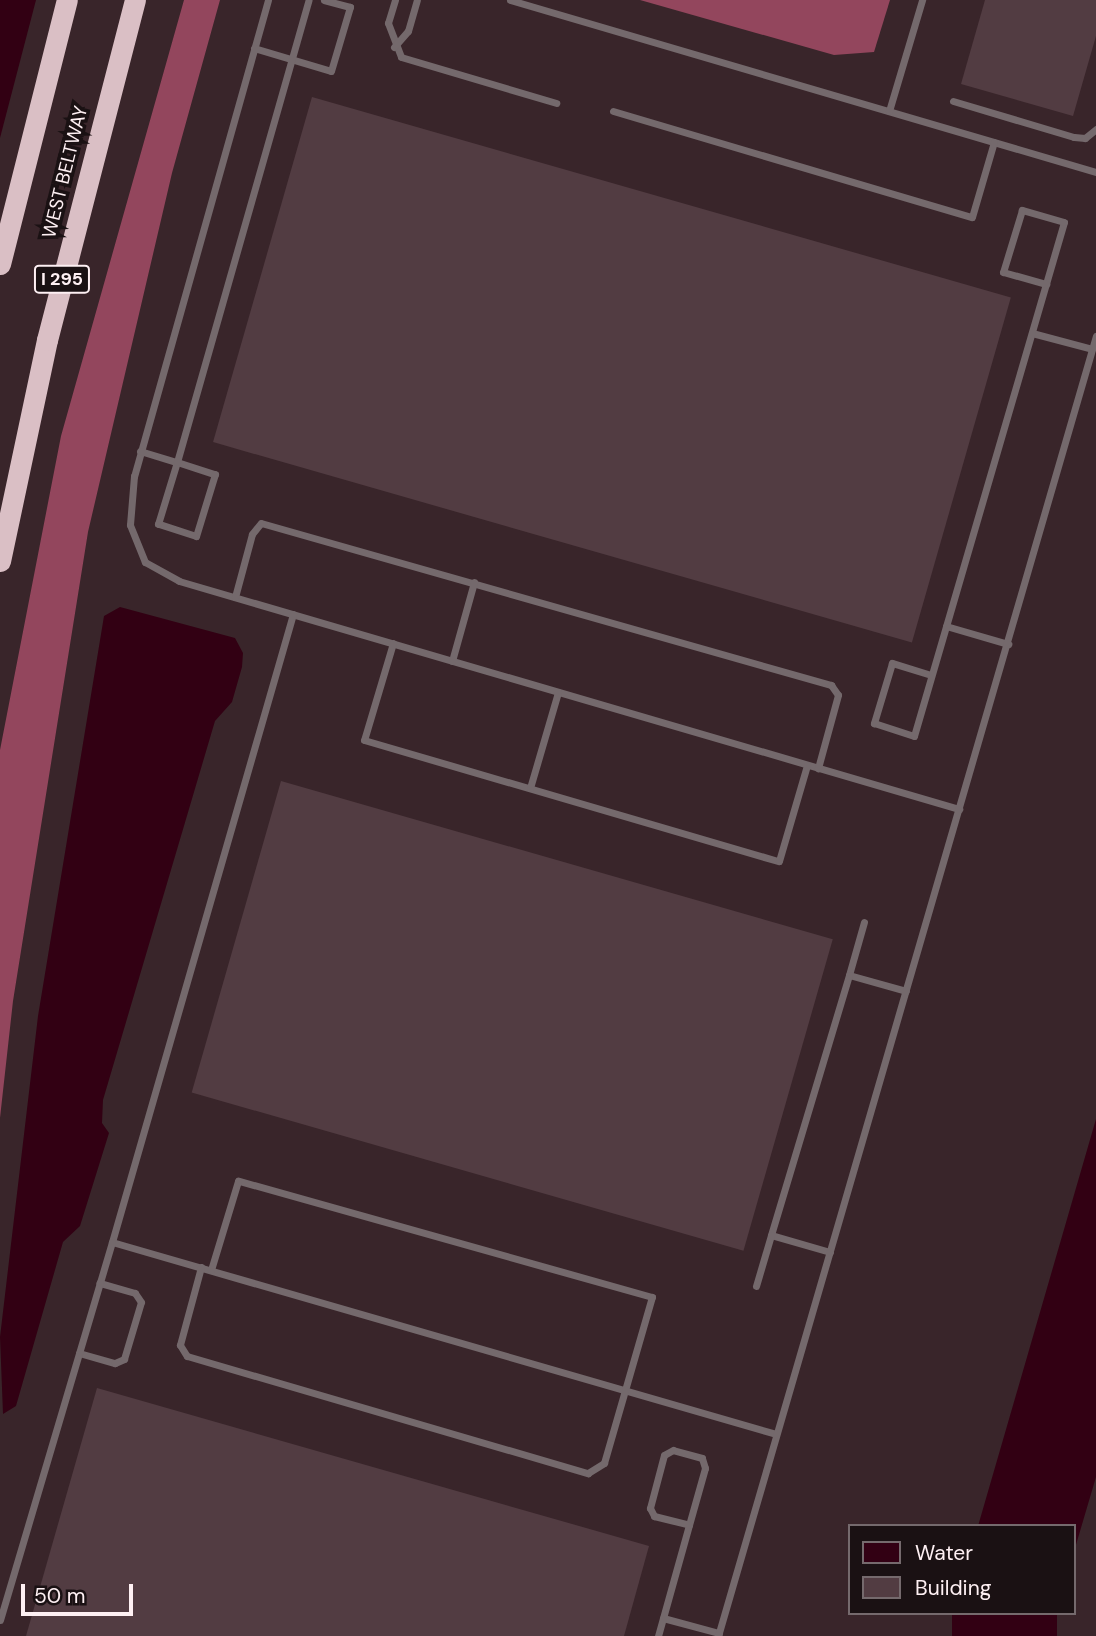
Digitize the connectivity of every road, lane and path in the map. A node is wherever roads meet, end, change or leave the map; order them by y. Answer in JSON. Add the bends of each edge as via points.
{"nodes":[{"id":1,"x":67,"y":0,"type":"edge"},
{"id":2,"x":135,"y":0,"type":"edge"},
{"id":3,"x":268,"y":0,"type":"edge"},
{"id":4,"x":309,"y":0,"type":"edge"},
{"id":5,"x":324,"y":0,"type":"edge"},
{"id":6,"x":395,"y":0,"type":"edge"},
{"id":7,"x":417,"y":0,"type":"edge"},
{"id":8,"x":510,"y":0,"type":"edge"},
{"id":9,"x":922,"y":0,"type":"edge"},
{"id":10,"x":394,"y":47,"type":"junction"},
{"id":11,"x":254,"y":48,"type":"junction"},
{"id":12,"x":292,"y":60,"type":"junction"},
{"id":13,"x":953,"y":101,"type":"dead end"},
{"id":14,"x":556,"y":103,"type":"dead end"},
{"id":15,"x":613,"y":111,"type":"dead end"},
{"id":16,"x":889,"y":111,"type":"junction"},
{"id":17,"x":1096,"y":129,"type":"edge"},
{"id":18,"x":994,"y":142,"type":"junction"},
{"id":19,"x":1096,"y":172,"type":"edge"},
{"id":20,"x":0,"y":264,"type":"edge"},
{"id":21,"x":1046,"y":284,"type":"junction"},
{"id":22,"x":1032,"y":333,"type":"junction"},
{"id":23,"x":1096,"y":336,"type":"edge"},
{"id":24,"x":1092,"y":349,"type":"junction"},
{"id":25,"x":141,"y":451,"type":"junction"},
{"id":26,"x":177,"y":462,"type":"junction"},
{"id":27,"x":0,"y":561,"type":"edge"},
{"id":28,"x":474,"y":582,"type":"junction"},
{"id":29,"x":235,"y":597,"type":"junction"},
{"id":30,"x":293,"y":614,"type":"junction"},
{"id":31,"x":946,"y":626,"type":"junction"},
{"id":32,"x":393,"y":643,"type":"junction"},
{"id":33,"x":1008,"y":644,"type":"junction"},
{"id":34,"x":452,"y":660,"type":"junction"},
{"id":35,"x":931,"y":675,"type":"junction"},
{"id":36,"x":558,"y":692,"type":"junction"},
{"id":37,"x":807,"y":765,"type":"junction"},
{"id":38,"x":818,"y":768,"type":"junction"},
{"id":39,"x":530,"y":788,"type":"junction"},
{"id":40,"x":959,"y":809,"type":"junction"},
{"id":41,"x":864,"y":922,"type":"dead end"},
{"id":42,"x":849,"y":975,"type":"junction"},
{"id":43,"x":906,"y":991,"type":"junction"},
{"id":44,"x":771,"y":1236,"type":"junction"},
{"id":45,"x":111,"y":1242,"type":"junction"},
{"id":46,"x":830,"y":1252,"type":"junction"},
{"id":47,"x":201,"y":1267,"type":"junction"},
{"id":48,"x":211,"y":1270,"type":"junction"},
{"id":49,"x":99,"y":1283,"type":"junction"},
{"id":50,"x":756,"y":1286,"type":"dead end"},
{"id":51,"x":79,"y":1353,"type":"junction"},
{"id":52,"x":626,"y":1390,"type":"junction"},
{"id":53,"x":776,"y":1434,"type":"junction"},
{"id":54,"x":689,"y":1525,"type":"junction"},
{"id":55,"x":663,"y":1618,"type":"junction"},
{"id":56,"x":0,"y":1620,"type":"edge"},
{"id":57,"x":719,"y":1635,"type":"edge"},
{"id":58,"x":658,"y":1636,"type":"edge"}],
"edges":[{"from":1,"to":20,"type":"highway"},
{"from":2,"to":27,"type":"highway","name":"WEST BELTWAY","number":"I 295","via":[[47,340]]},
{"from":3,"to":11,"type":"lane"},
{"from":4,"to":12,"type":"lane"},
{"from":5,"to":12,"type":"lane","via":[[351,7],[331,71]]},
{"from":6,"to":10,"type":"lane","via":[[388,23]]},
{"from":7,"to":10,"type":"lane","via":[[408,31]]},
{"from":8,"to":16,"type":"lane"},
{"from":9,"to":16,"type":"lane"},
{"from":10,"to":14,"type":"lane","via":[[415,64]]},
{"from":11,"to":12,"type":"lane"},
{"from":11,"to":25,"type":"lane"},
{"from":12,"to":26,"type":"lane"},
{"from":13,"to":17,"type":"lane","via":[[1073,137],[1085,138]]},
{"from":15,"to":18,"type":"lane","via":[[972,217]]},
{"from":16,"to":18,"type":"lane"},
{"from":18,"to":19,"type":"lane"},
{"from":21,"to":21,"type":"lane","via":[[1064,222],[1022,210],[1003,272]]},
{"from":21,"to":22,"type":"lane"},
{"from":22,"to":24,"type":"lane"},
{"from":22,"to":31,"type":"lane"},
{"from":23,"to":24,"type":"lane"},
{"from":24,"to":33,"type":"lane"},
{"from":25,"to":26,"type":"lane"},
{"from":25,"to":29,"type":"lane","via":[[130,500],[130,525],[145,562],[179,581]]},
{"from":26,"to":26,"type":"lane","via":[[215,474],[196,536],[158,524]]},
{"from":28,"to":29,"type":"lane","via":[[261,523],[252,534]]},
{"from":28,"to":34,"type":"lane"},
{"from":28,"to":38,"type":"lane","via":[[831,685],[838,695]]},
{"from":29,"to":30,"type":"lane"},
{"from":30,"to":32,"type":"lane"},
{"from":30,"to":45,"type":"lane"},
{"from":31,"to":33,"type":"lane"},
{"from":31,"to":35,"type":"lane"},
{"from":32,"to":34,"type":"lane"},
{"from":32,"to":39,"type":"lane","via":[[364,740]]},
{"from":33,"to":40,"type":"lane"},
{"from":34,"to":36,"type":"lane"},
{"from":35,"to":35,"type":"lane","via":[[892,663],[874,723],[914,736]]},
{"from":36,"to":37,"type":"lane"},
{"from":36,"to":39,"type":"lane"},
{"from":37,"to":38,"type":"lane"},
{"from":37,"to":39,"type":"lane","via":[[779,861]]},
{"from":38,"to":40,"type":"lane"},
{"from":40,"to":43,"type":"lane"},
{"from":41,"to":42,"type":"lane"},
{"from":42,"to":43,"type":"lane"},
{"from":42,"to":44,"type":"lane"},
{"from":43,"to":46,"type":"lane"},
{"from":44,"to":46,"type":"lane"},
{"from":44,"to":50,"type":"lane"},
{"from":45,"to":47,"type":"lane"},
{"from":45,"to":49,"type":"lane"},
{"from":46,"to":53,"type":"lane"},
{"from":47,"to":48,"type":"lane"},
{"from":47,"to":52,"type":"lane","via":[[180,1345],[187,1356],[575,1469],[589,1473],[604,1463]]},
{"from":48,"to":52,"type":"lane"},
{"from":48,"to":52,"type":"lane","via":[[238,1181],[652,1297]]},
{"from":49,"to":51,"type":"lane"},
{"from":49,"to":51,"type":"lane","via":[[135,1293],[141,1302],[138,1313],[124,1359],[115,1363]]},
{"from":51,"to":56,"type":"lane"},
{"from":52,"to":53,"type":"lane"},
{"from":53,"to":57,"type":"lane"},
{"from":54,"to":54,"type":"lane","via":[[654,1516],[650,1508],[664,1455],[673,1450],[702,1458],[705,1468]]},
{"from":54,"to":55,"type":"lane"},
{"from":55,"to":57,"type":"lane"},
{"from":55,"to":58,"type":"lane"}]}
